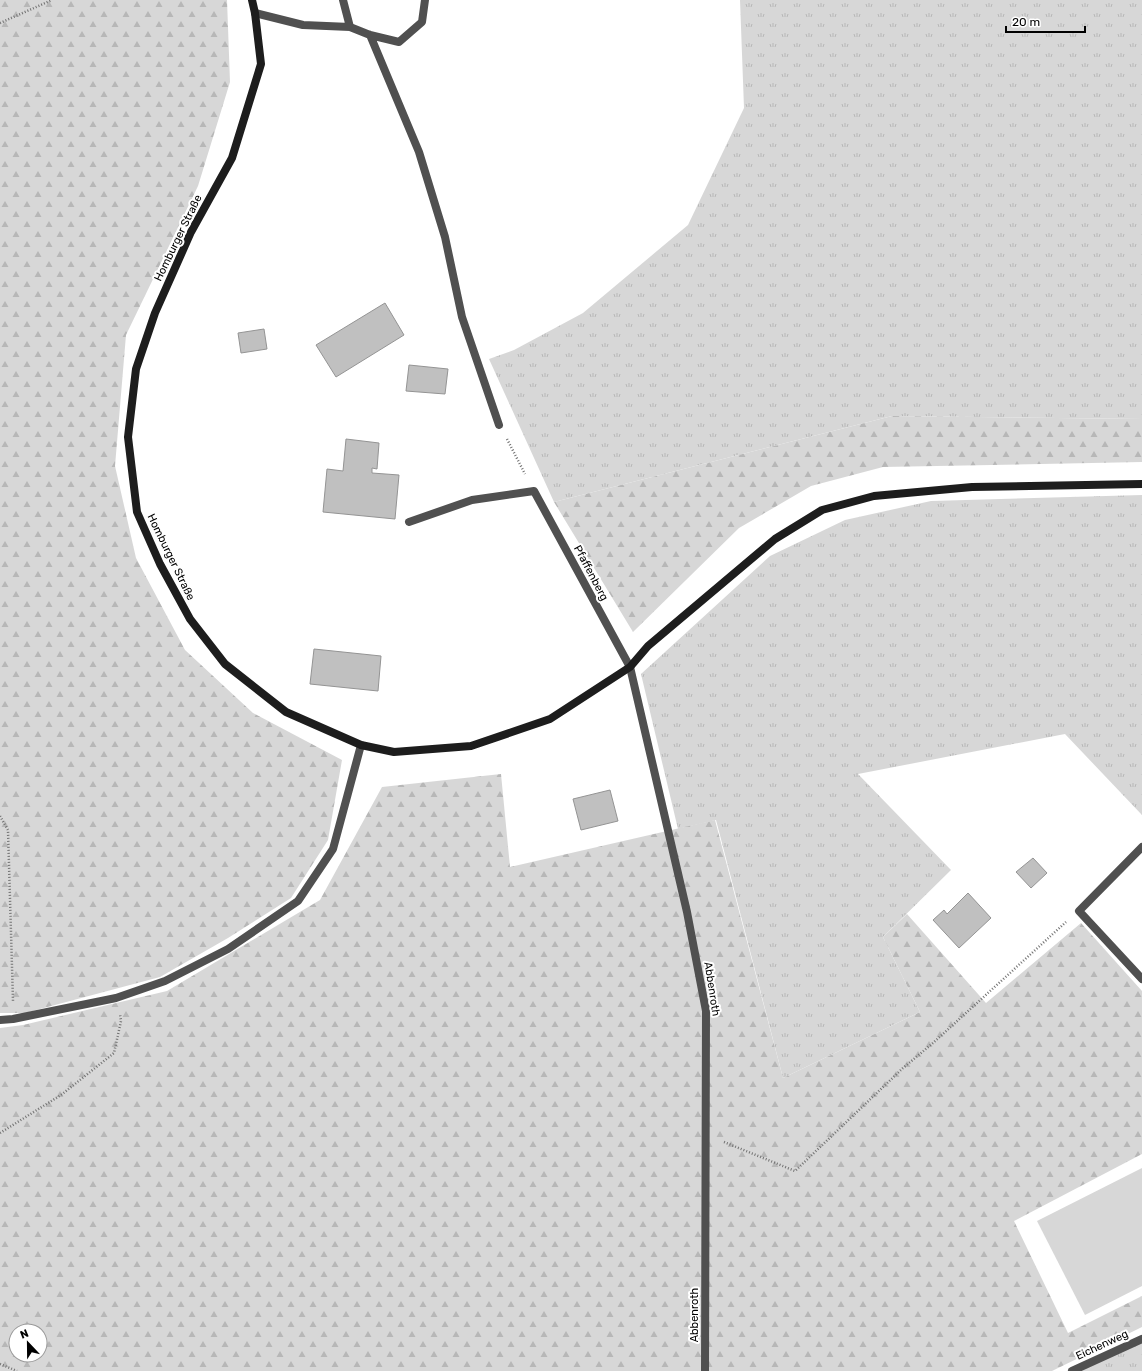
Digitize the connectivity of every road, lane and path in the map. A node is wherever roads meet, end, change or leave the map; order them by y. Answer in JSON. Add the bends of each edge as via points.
{"nodes":[{"id":1,"x":52,"y":0,"type":"edge"},
{"id":2,"x":252,"y":0,"type":"edge"},
{"id":3,"x":344,"y":0,"type":"edge"},
{"id":4,"x":425,"y":0,"type":"edge"},
{"id":5,"x":255,"y":13,"type":"junction"},
{"id":6,"x":0,"y":23,"type":"edge"},
{"id":7,"x":350,"y":27,"type":"junction"},
{"id":8,"x":370,"y":35,"type":"junction"},
{"id":9,"x":499,"y":425,"type":"joint"},
{"id":10,"x":1142,"y":484,"type":"edge"},
{"id":11,"x":534,"y":491,"type":"junction"},
{"id":12,"x":409,"y":522,"type":"dead end"},
{"id":13,"x":630,"y":666,"type":"junction"},
{"id":14,"x":361,"y":745,"type":"junction"},
{"id":15,"x":0,"y":816,"type":"edge"},
{"id":16,"x":1142,"y":847,"type":"edge"},
{"id":17,"x":1079,"y":911,"type":"junction"},
{"id":18,"x":1142,"y":979,"type":"edge"},
{"id":19,"x":116,"y":998,"type":"junction"},
{"id":20,"x":13,"y":1019,"type":"junction"},
{"id":21,"x":0,"y":1020,"type":"edge"},
{"id":22,"x":0,"y":1133,"type":"edge"},
{"id":23,"x":706,"y":1135,"type":"junction"},
{"id":24,"x":1142,"y":1338,"type":"edge"},
{"id":25,"x":0,"y":1364,"type":"edge"},
{"id":26,"x":17,"y":1371,"type":"edge"},
{"id":27,"x":705,"y":1371,"type":"edge"},
{"id":28,"x":1072,"y":1371,"type":"edge"}],
"edges":[{"from":1,"to":6,"type":"path"},
{"from":2,"to":5,"type":"main road","name":"Homburger Straße"},
{"from":3,"to":7,"type":"street"},
{"from":4,"to":8,"type":"street","via":[[422,22],[399,42]]},
{"from":5,"to":7,"type":"street","via":[[303,25]]},
{"from":5,"to":14,"type":"main road","name":"Homburger Straße","via":[[261,64],[232,158],[191,232],[155,313],[136,369],[128,437],[137,512],[160,564],[190,619],[225,664],[286,712]]},
{"from":7,"to":8,"type":"street"},
{"from":8,"to":9,"type":"street","via":[[419,152],[445,237],[462,317]]},
{"from":9,"to":11,"type":"path"},
{"from":10,"to":13,"type":"main road","name":"Homburger Straße","via":[[972,486],[874,496],[822,510],[775,539],[648,646]]},
{"from":11,"to":12,"type":"street","via":[[472,500]]},
{"from":11,"to":13,"type":"street","name":"Pfaffenberg"},
{"from":13,"to":14,"type":"main road","name":"Homburger Straße","via":[[550,719],[471,746],[394,752]]},
{"from":13,"to":23,"type":"street","name":"Abbenroth","via":[[687,912],[706,1011]]},
{"from":14,"to":19,"type":"street","via":[[333,849],[298,901],[228,949],[165,982]]},
{"from":15,"to":20,"type":"path","via":[[8,830]]},
{"from":16,"to":17,"type":"street"},
{"from":17,"to":18,"type":"street"},
{"from":17,"to":23,"type":"path","via":[[903,1068],[795,1171]]},
{"from":19,"to":20,"type":"street"},
{"from":19,"to":22,"type":"path","via":[[121,1020],[114,1053],[61,1095]]},
{"from":20,"to":21,"type":"street"},
{"from":23,"to":27,"type":"street","name":"Abbenroth"},
{"from":24,"to":28,"type":"street","name":"Eichenweg"},
{"from":25,"to":26,"type":"path"}]}
